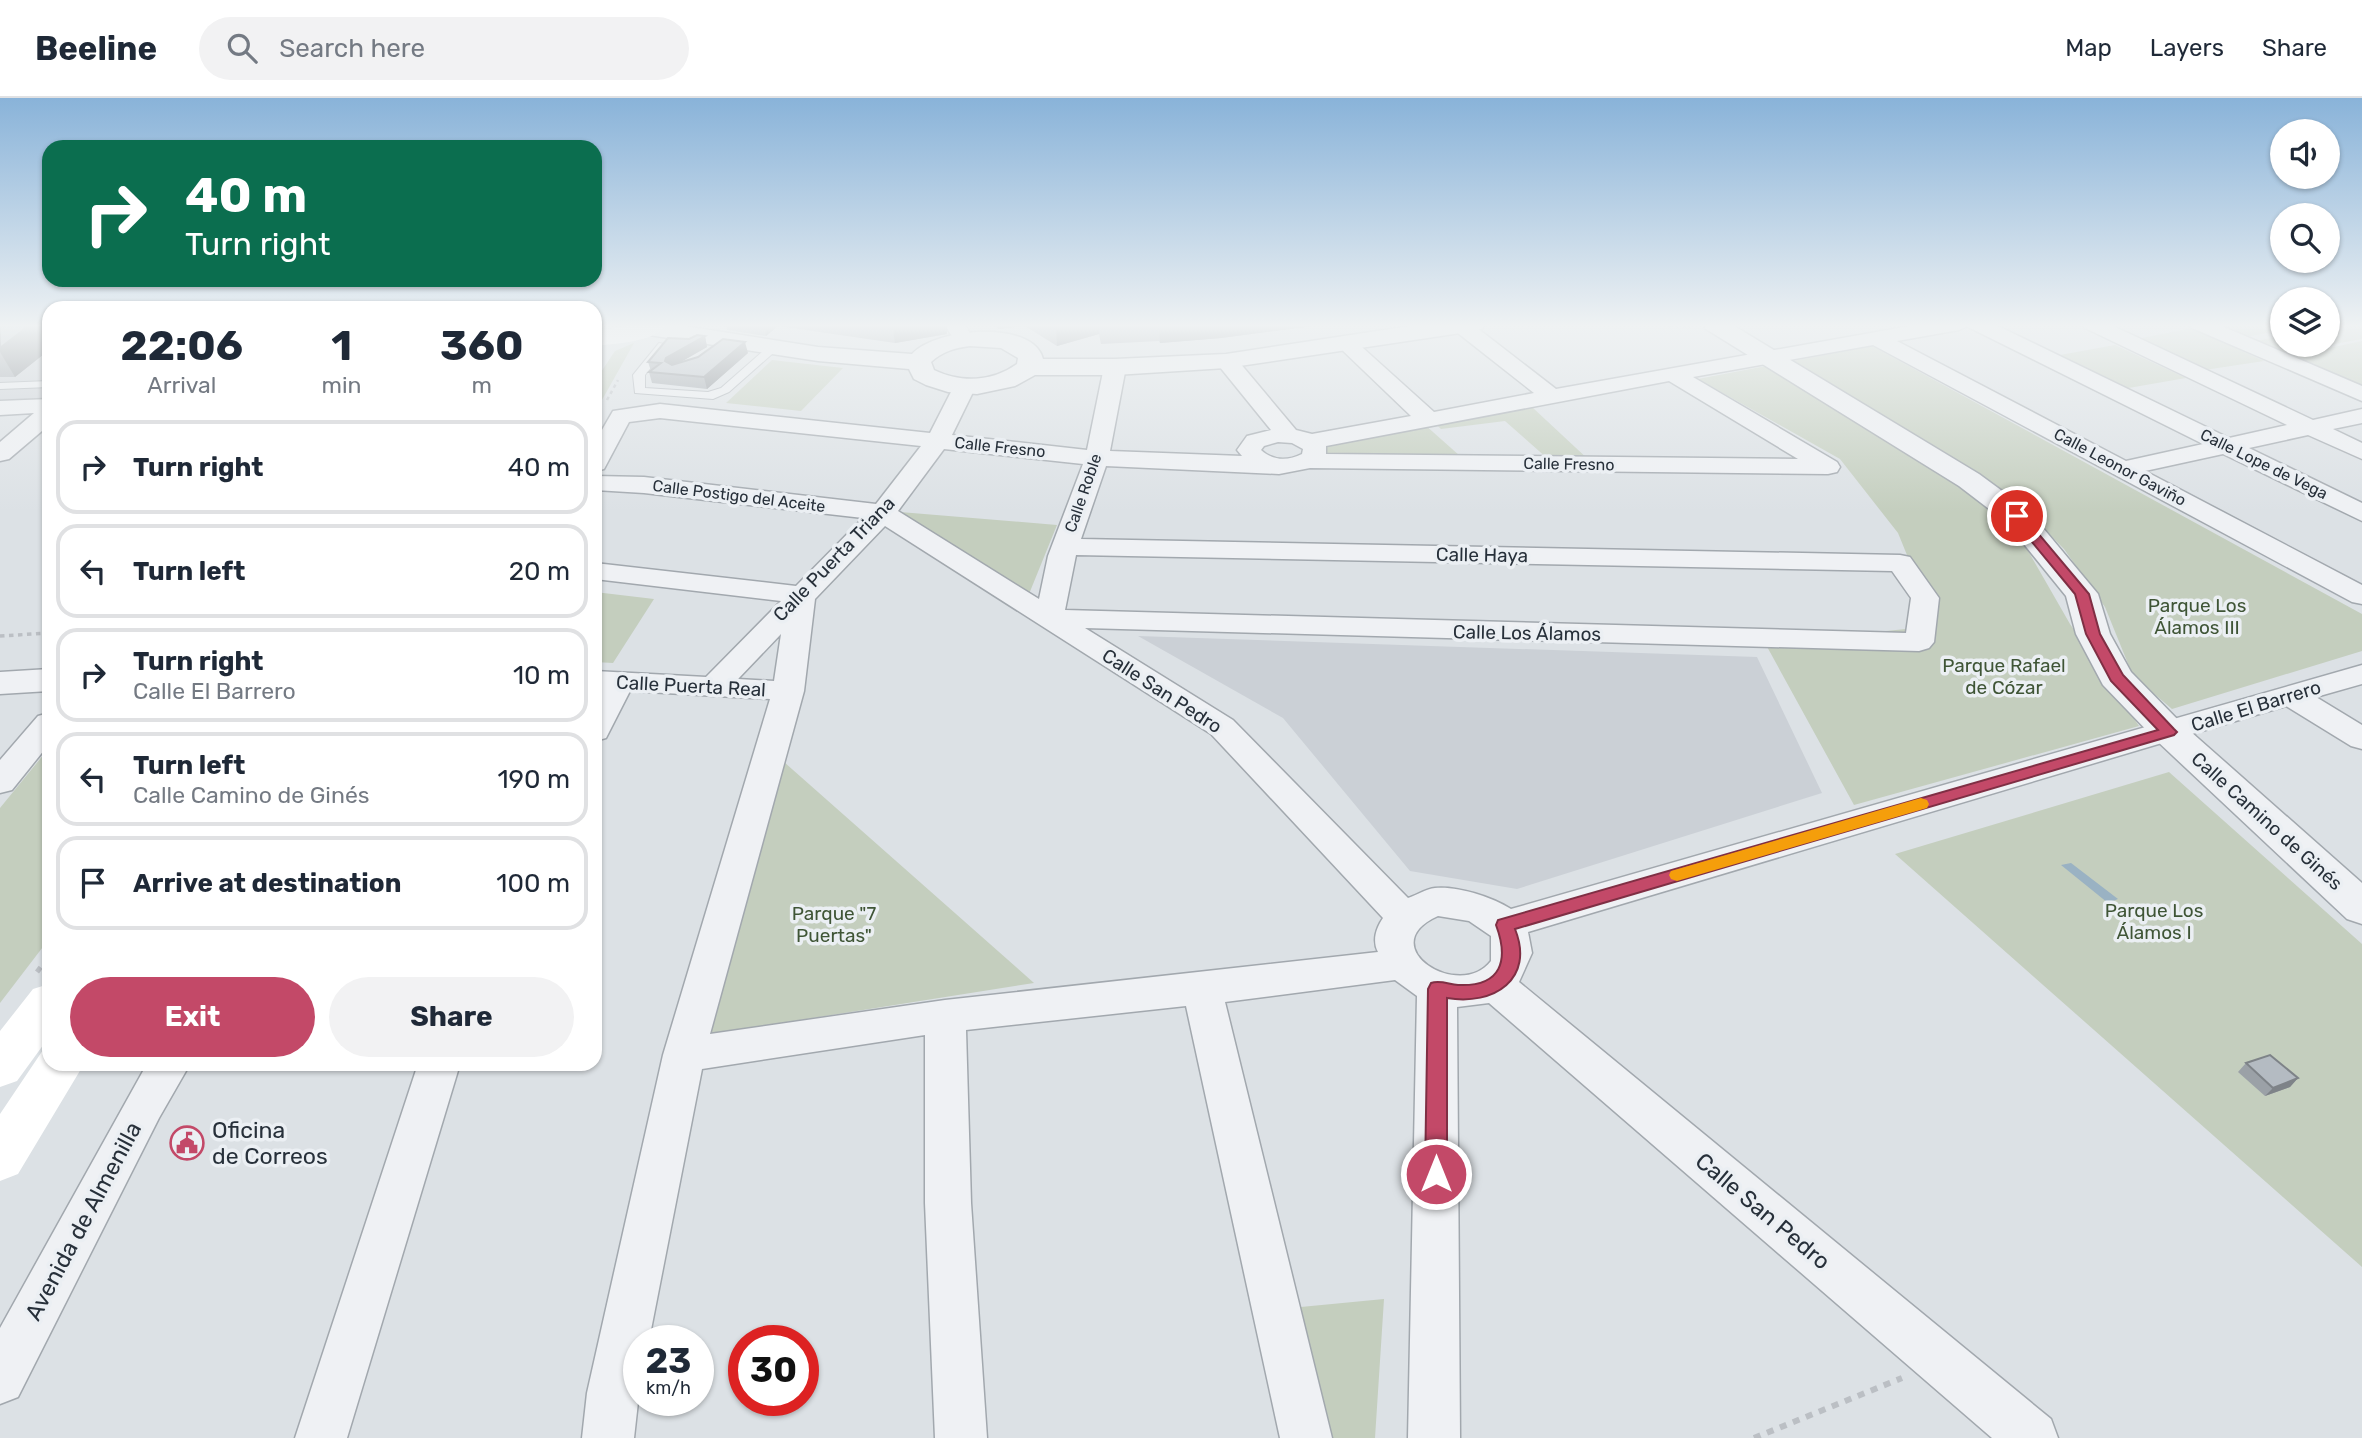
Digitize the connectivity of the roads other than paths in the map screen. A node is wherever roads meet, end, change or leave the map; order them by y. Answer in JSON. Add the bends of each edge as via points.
{"nodes":[{"id":1,"x":965,"y":386,"type":"edge"},
{"id":2,"x":639,"y":387,"type":"edge"},
{"id":3,"x":729,"y":387,"type":"edge"},
{"id":4,"x":1111,"y":387,"type":"edge"},
{"id":5,"x":1248,"y":387,"type":"edge"},
{"id":6,"x":1393,"y":387,"type":"edge"},
{"id":7,"x":1540,"y":387,"type":"edge"},
{"id":8,"x":1610,"y":387,"type":"edge"},
{"id":9,"x":1693,"y":387,"type":"edge"},
{"id":10,"x":1816,"y":387,"type":"edge"},
{"id":11,"x":1967,"y":387,"type":"edge"},
{"id":12,"x":2105,"y":387,"type":"edge"},
{"id":13,"x":2223,"y":387,"type":"edge"},
{"id":14,"x":2345,"y":387,"type":"edge"},
{"id":15,"x":2362,"y":394,"type":"edge"},
{"id":16,"x":1554,"y":398,"type":"junction"},
{"id":17,"x":1259,"y":400,"type":"junction"},
{"id":18,"x":42,"y":406,"type":"edge"},
{"id":19,"x":0,"y":408,"type":"edge"},
{"id":20,"x":2362,"y":416,"type":"edge"},
{"id":21,"x":42,"y":419,"type":"edge"},
{"id":22,"x":1428,"y":419,"type":"junction"},
{"id":23,"x":2310,"y":428,"type":"junction"},
{"id":24,"x":1261,"y":438,"type":"junction"},
{"id":25,"x":938,"y":440,"type":"junction"},
{"id":26,"x":1302,"y":446,"type":"junction"},
{"id":27,"x":2227,"y":446,"type":"junction"},
{"id":28,"x":602,"y":451,"type":"edge"},
{"id":29,"x":2362,"y":452,"type":"edge"},
{"id":30,"x":0,"y":454,"type":"edge"},
{"id":31,"x":1097,"y":458,"type":"junction"},
{"id":32,"x":1272,"y":465,"type":"junction"},
{"id":33,"x":2123,"y":469,"type":"junction"},
{"id":34,"x":602,"y":483,"type":"edge"},
{"id":35,"x":883,"y":513,"type":"junction"},
{"id":36,"x":2362,"y":513,"type":"edge"},
{"id":37,"x":1065,"y":547,"type":"junction"},
{"id":38,"x":1899,"y":563,"type":"joint"},
{"id":39,"x":602,"y":572,"type":"edge"},
{"id":40,"x":801,"y":595,"type":"junction"},
{"id":41,"x":2362,"y":596,"type":"edge"},
{"id":42,"x":1049,"y":618,"type":"junction"},
{"id":43,"x":42,"y":658,"type":"edge"},
{"id":44,"x":0,"y":661,"type":"edge"},
{"id":45,"x":2362,"y":674,"type":"edge"},
{"id":46,"x":42,"y":680,"type":"edge"},
{"id":47,"x":607,"y":681,"type":"edge"},
{"id":48,"x":0,"y":683,"type":"edge"},
{"id":49,"x":712,"y":687,"type":"junction"},
{"id":50,"x":788,"y":691,"type":"junction"},
{"id":51,"x":2290,"y":695,"type":"junction"},
{"id":52,"x":602,"y":702,"type":"edge"},
{"id":53,"x":42,"y":731,"type":"edge"},
{"id":54,"x":2169,"y":732,"type":"junction"},
{"id":55,"x":2362,"y":739,"type":"edge"},
{"id":56,"x":0,"y":782,"type":"edge"},
{"id":57,"x":2362,"y":908,"type":"edge"},
{"id":58,"x":1403,"y":916,"type":"junction"},
{"id":59,"x":1505,"y":925,"type":"junction"},
{"id":60,"x":1419,"y":976,"type":"junction"},
{"id":61,"x":1494,"y":985,"type":"junction"},
{"id":62,"x":1202,"y":989,"type":"junction"},
{"id":63,"x":42,"y":1011,"type":"edge"},
{"id":64,"x":945,"y":1016,"type":"junction"},
{"id":65,"x":684,"y":1055,"type":"junction"},
{"id":66,"x":0,"y":1067,"type":"edge"},
{"id":67,"x":56,"y":1071,"type":"edge"},
{"id":68,"x":165,"y":1071,"type":"edge"},
{"id":69,"x":437,"y":1071,"type":"edge"},
{"id":70,"x":0,"y":1158,"type":"edge"},
{"id":71,"x":0,"y":1379,"type":"edge"},
{"id":72,"x":321,"y":1438,"type":"edge"},
{"id":73,"x":608,"y":1438,"type":"edge"},
{"id":74,"x":961,"y":1438,"type":"edge"},
{"id":75,"x":1306,"y":1438,"type":"edge"},
{"id":76,"x":1434,"y":1438,"type":"edge"},
{"id":77,"x":2032,"y":1438,"type":"edge"}],
"edges":[{"from":1,"to":25,"type":"street","name":"Calle Puerta Triana"},
{"from":2,"to":3,"type":"lane","via":[[639,391],[709,396]]},
{"from":4,"to":31,"type":"street","name":"Calle Roble"},
{"from":5,"to":17,"type":"street"},
{"from":6,"to":22,"type":"street"},
{"from":7,"to":16,"type":"street"},
{"from":8,"to":16,"type":"street"},
{"from":9,"to":26,"type":"street","name":"Calle Fresno","via":[[1828,467]]},
{"from":10,"to":54,"type":"street","name":"Calle Camino de Ginés","via":[[1969,480],[2017,516],[2082,594],[2093,634],[2116,677]]},
{"from":11,"to":33,"type":"street","name":"Calle Leonor Gaviño"},
{"from":12,"to":27,"type":"street","name":"Calle Lope de Vega"},
{"from":13,"to":23,"type":"street"},
{"from":14,"to":15,"type":"street"},
{"from":16,"to":22,"type":"street"},
{"from":17,"to":24,"type":"street"},
{"from":17,"to":26,"type":"street"},
{"from":18,"to":19,"type":"street"},
{"from":20,"to":23,"type":"street"},
{"from":21,"to":30,"type":"street"},
{"from":22,"to":26,"type":"street"},
{"from":23,"to":27,"type":"street"},
{"from":23,"to":29,"type":"street"},
{"from":24,"to":26,"type":"street"},
{"from":24,"to":32,"type":"street","via":[[1251,445],[1251,455]]},
{"from":25,"to":28,"type":"street","name":"Calle Fresno","via":[[660,411],[621,416]]},
{"from":25,"to":31,"type":"street","name":"Calle Fresno"},
{"from":25,"to":35,"type":"street","name":"Calle Puerta Triana"},
{"from":26,"to":32,"type":"street","name":"Calle Fresno","via":[[1292,466]]},
{"from":27,"to":33,"type":"street"},
{"from":27,"to":36,"type":"street","name":"Calle Lope de Vega"},
{"from":31,"to":32,"type":"street","name":"Calle Fresno"},
{"from":31,"to":37,"type":"street","name":"Calle Roble"},
{"from":33,"to":41,"type":"street","name":"Calle Leonor Gaviño"},
{"from":34,"to":35,"type":"street","name":"Calle Postigo del Aceite"},
{"from":35,"to":40,"type":"street","name":"Calle Puerta Triana"},
{"from":35,"to":42,"type":"street","name":"Calle San Pedro"},
{"from":37,"to":38,"type":"street","name":"Calle Haya"},
{"from":37,"to":42,"type":"street","name":"Calle Roble"},
{"from":38,"to":42,"type":"street","name":"Calle Los Álamos","via":[[1925,598],[1919,642]]},
{"from":39,"to":40,"type":"street"},
{"from":40,"to":49,"type":"street","name":"Calle Puerta Triana"},
{"from":40,"to":50,"type":"street"},
{"from":42,"to":58,"type":"street","name":"Calle San Pedro","via":[[1222,727]]},
{"from":43,"to":44,"type":"street"},
{"from":45,"to":51,"type":"street","name":"Calle El Barrero"},
{"from":46,"to":48,"type":"street"},
{"from":47,"to":49,"type":"street","name":"Calle Puerta Real"},
{"from":47,"to":52,"type":"street"},
{"from":49,"to":50,"type":"street","name":"Calle Puerta Real"},
{"from":50,"to":65,"type":"street"},
{"from":51,"to":54,"type":"street","name":"Calle El Barrero"},
{"from":51,"to":55,"type":"street"},
{"from":53,"to":56,"type":"street"},
{"from":54,"to":57,"type":"street","name":"Calle Camino de Ginés"},
{"from":54,"to":59,"type":"street","name":"Calle El Barrero"},
{"from":58,"to":59,"type":"street","via":[[1435,902],[1456,902]]},
{"from":58,"to":60,"type":"street","via":[[1394,928],[1392,943]]},
{"from":59,"to":61,"type":"street","via":[[1513,959]]},
{"from":60,"to":61,"type":"street","via":[[1459,992]]},
{"from":60,"to":62,"type":"street"},
{"from":60,"to":76,"type":"street"},
{"from":61,"to":77,"type":"street","name":"Calle San Pedro"},
{"from":62,"to":64,"type":"street"},
{"from":62,"to":75,"type":"street"},
{"from":63,"to":66,"type":"main road"},
{"from":64,"to":65,"type":"street"},
{"from":64,"to":74,"type":"street","via":[[948,1203]]},
{"from":65,"to":73,"type":"street","via":[[613,1392]]},
{"from":67,"to":70,"type":"main road"},
{"from":68,"to":71,"type":"street","name":"Avenida de Almenilla"},
{"from":69,"to":72,"type":"street"}]}
